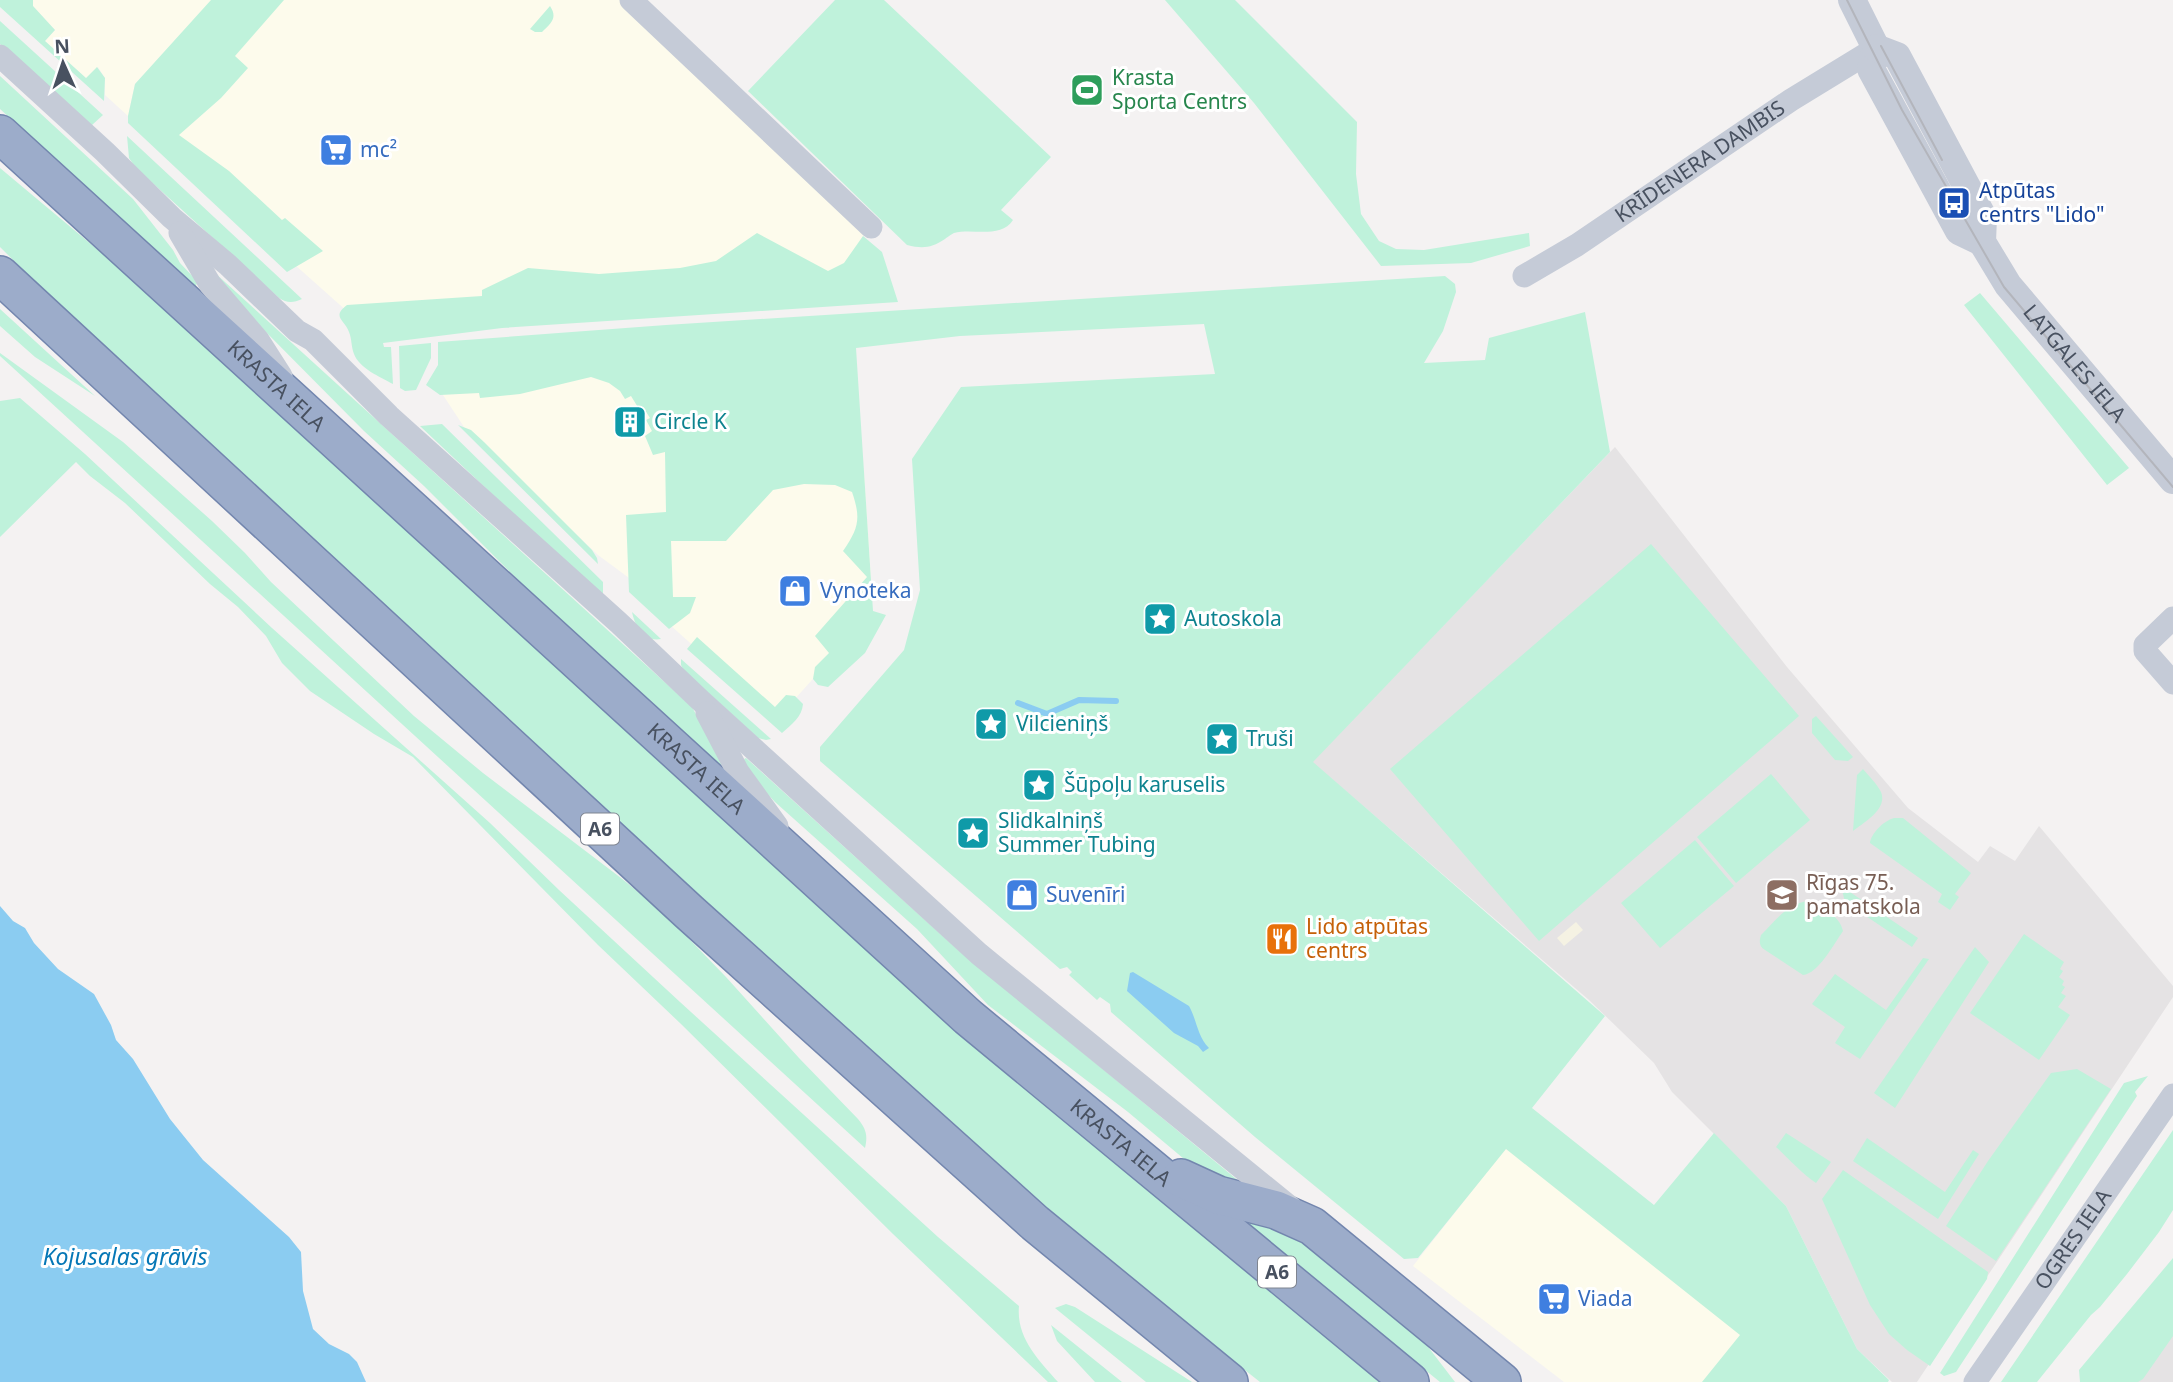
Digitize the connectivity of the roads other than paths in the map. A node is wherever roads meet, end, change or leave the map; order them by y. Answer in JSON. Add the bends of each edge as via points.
{"nodes":[{"id":1,"x":631,"y":0,"type":"edge"},
{"id":2,"x":1852,"y":0,"type":"edge"},
{"id":3,"x":1876,"y":48,"type":"junction"},
{"id":4,"x":0,"y":57,"type":"edge"},
{"id":5,"x":0,"y":134,"type":"edge"},
{"id":6,"x":0,"y":163,"type":"edge"},
{"id":7,"x":172,"y":218,"type":"junction"},
{"id":8,"x":871,"y":227,"type":"dead end"},
{"id":9,"x":0,"y":255,"type":"edge"},
{"id":10,"x":0,"y":275,"type":"edge"},
{"id":11,"x":1524,"y":276,"type":"dead end"},
{"id":12,"x":166,"y":286,"type":"junction"},
{"id":13,"x":63,"y":331,"type":"junction"},
{"id":14,"x":303,"y":409,"type":"junction"},
{"id":15,"x":2173,"y":480,"type":"edge"},
{"id":16,"x":2173,"y":618,"type":"edge"},
{"id":17,"x":2173,"y":683,"type":"edge"},
{"id":18,"x":700,"y":700,"type":"junction"},
{"id":19,"x":816,"y":880,"type":"junction"},
{"id":20,"x":2173,"y":1096,"type":"edge"},
{"id":21,"x":1144,"y":1162,"type":"junction"},
{"id":22,"x":1312,"y":1226,"type":"junction"},
{"id":23,"x":1406,"y":1302,"type":"junction"},
{"id":24,"x":1229,"y":1382,"type":"edge"},
{"id":25,"x":1410,"y":1382,"type":"edge"},
{"id":26,"x":1466,"y":1382,"type":"edge"},
{"id":27,"x":1502,"y":1382,"type":"edge"},
{"id":28,"x":1975,"y":1382,"type":"edge"}],
"edges":[{"from":1,"to":8,"type":"street"},
{"from":2,"to":3,"type":"street","name":"LATGALES IELA"},
{"from":3,"to":11,"type":"street","name":"KRĪDENERA DAMBIS","via":[[1791,100],[1577,246]]},
{"from":3,"to":15,"type":"street","name":"LATGALES IELA","via":[[1897,56],[1983,217],[1982,242],[2008,285]]},
{"from":4,"to":7,"type":"street"},
{"from":5,"to":12,"type":"highway","name":"KRASTA IELA","number":"A6"},
{"from":6,"to":12,"type":"highway","via":[[66,223]]},
{"from":7,"to":14,"type":"street","via":[[210,284],[258,340]]},
{"from":7,"to":18,"type":"street","via":[[313,340],[389,416]]},
{"from":9,"to":13,"type":"highway"},
{"from":10,"to":13,"type":"highway","number":"A6"},
{"from":12,"to":14,"type":"highway","name":"KRASTA IELA","number":"A6"},
{"from":13,"to":24,"type":"highway","number":"A6","via":[[689,912],[1035,1223]]},
{"from":14,"to":19,"type":"highway","name":"KRASTA IELA","number":"A6"},
{"from":16,"to":17,"type":"street","via":[[2145,645],[2145,651]]},
{"from":18,"to":19,"type":"street","via":[[738,772]]},
{"from":18,"to":22,"type":"street","via":[[979,954]]},
{"from":19,"to":21,"type":"highway","name":"KRASTA IELA","number":"A6","via":[[968,1017]]},
{"from":20,"to":28,"type":"street","name":"OGRES IELA"},
{"from":21,"to":22,"type":"highway","via":[[1218,1195],[1276,1210]]},
{"from":21,"to":25,"type":"highway","name":"KRASTA IELA","number":"A6"},
{"from":22,"to":23,"type":"highway"},
{"from":23,"to":26,"type":"highway"},
{"from":23,"to":27,"type":"highway"}]}
